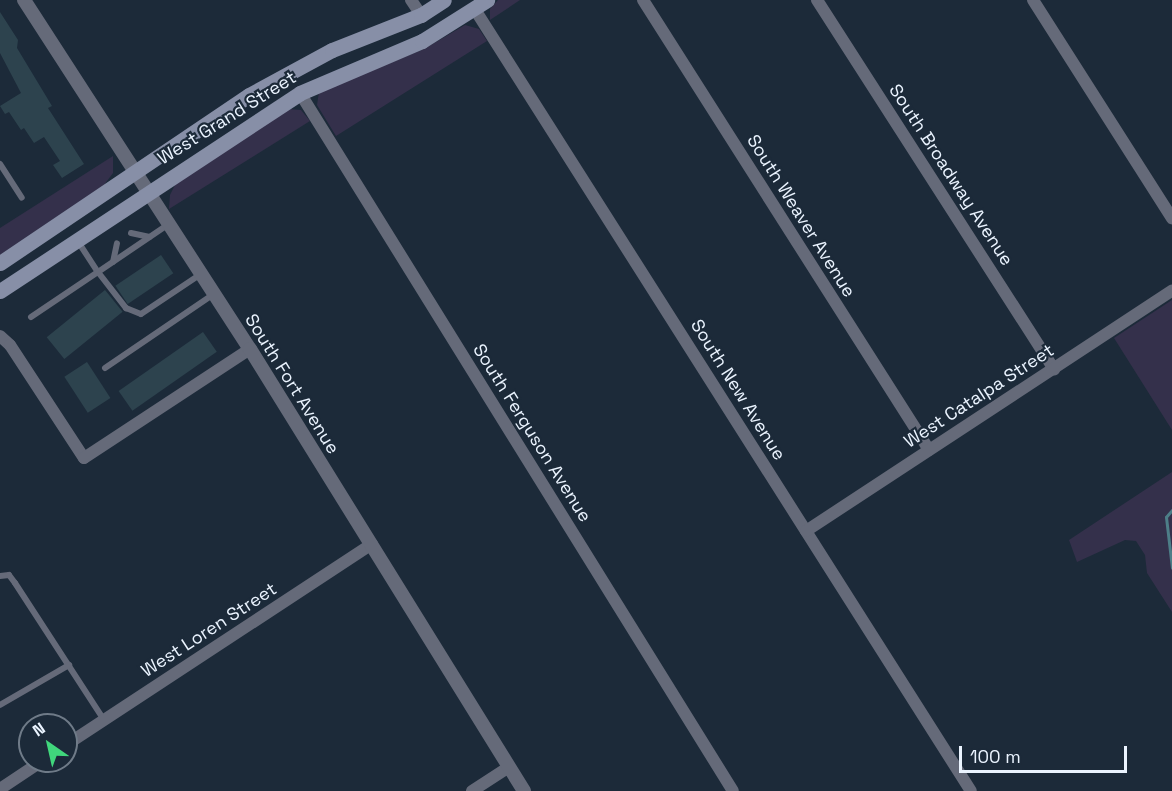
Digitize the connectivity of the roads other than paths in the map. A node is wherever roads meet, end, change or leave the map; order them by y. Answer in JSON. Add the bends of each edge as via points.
{"nodes":[{"id":1,"x":24,"y":0,"type":"edge"},
{"id":2,"x":411,"y":0,"type":"edge"},
{"id":3,"x":444,"y":0,"type":"edge"},
{"id":4,"x":643,"y":0,"type":"edge"},
{"id":5,"x":817,"y":0,"type":"edge"},
{"id":6,"x":1033,"y":0,"type":"edge"},
{"id":7,"x":481,"y":4,"type":"edge"},
{"id":8,"x":421,"y":15,"type":"junction"},
{"id":9,"x":300,"y":93,"type":"junction"},
{"id":10,"x":0,"y":164,"type":"edge"},
{"id":11,"x":136,"y":172,"type":"junction"},
{"id":12,"x":148,"y":192,"type":"junction"},
{"id":13,"x":22,"y":198,"type":"dead end"},
{"id":14,"x":1172,"y":218,"type":"edge"},
{"id":15,"x":170,"y":224,"type":"junction"},
{"id":16,"x":131,"y":233,"type":"dead end"},
{"id":17,"x":150,"y":237,"type":"junction"},
{"id":18,"x":76,"y":240,"type":"junction"},
{"id":19,"x":117,"y":243,"type":"dead end"},
{"id":20,"x":113,"y":262,"type":"junction"},
{"id":21,"x":0,"y":263,"type":"edge"},
{"id":22,"x":98,"y":272,"type":"junction"},
{"id":23,"x":201,"y":274,"type":"junction"},
{"id":24,"x":0,"y":291,"type":"edge"},
{"id":25,"x":1172,"y":291,"type":"edge"},
{"id":26,"x":214,"y":294,"type":"junction"},
{"id":27,"x":31,"y":317,"type":"dead end"},
{"id":28,"x":0,"y":336,"type":"edge"},
{"id":29,"x":250,"y":349,"type":"junction"},
{"id":30,"x":105,"y":368,"type":"dead end"},
{"id":31,"x":1054,"y":369,"type":"junction"},
{"id":32,"x":929,"y":450,"type":"junction"},
{"id":33,"x":806,"y":531,"type":"junction"},
{"id":34,"x":372,"y":544,"type":"junction"},
{"id":35,"x":0,"y":576,"type":"edge"},
{"id":36,"x":69,"y":664,"type":"junction"},
{"id":37,"x":0,"y":705,"type":"edge"},
{"id":38,"x":104,"y":720,"type":"junction"},
{"id":39,"x":78,"y":737,"type":"edge"},
{"id":40,"x":509,"y":767,"type":"junction"},
{"id":41,"x":24,"y":773,"type":"edge"},
{"id":42,"x":0,"y":789,"type":"edge"},
{"id":43,"x":472,"y":791,"type":"edge"},
{"id":44,"x":524,"y":791,"type":"edge"},
{"id":45,"x":733,"y":791,"type":"edge"},
{"id":46,"x":971,"y":791,"type":"edge"}],
"edges":[{"from":1,"to":11,"type":"street","name":"South Fort Avenue"},
{"from":2,"to":8,"type":"street"},
{"from":3,"to":8,"type":"main road","name":"West Grand Street"},
{"from":4,"to":32,"type":"street","name":"South Weaver Avenue"},
{"from":5,"to":31,"type":"street","name":"South Broadway Avenue"},
{"from":6,"to":14,"type":"street"},
{"from":7,"to":9,"type":"main road","name":"West Grand Street","via":[[422,41]]},
{"from":7,"to":33,"type":"street","name":"South New Avenue"},
{"from":8,"to":11,"type":"main road","name":"West Grand Street","via":[[332,50],[249,95]]},
{"from":9,"to":12,"type":"main road","name":"West Grand Street"},
{"from":9,"to":45,"type":"street","name":"South Ferguson Avenue"},
{"from":10,"to":13,"type":"lane"},
{"from":11,"to":12,"type":"street","name":"South Fort Avenue"},
{"from":11,"to":21,"type":"main road","name":"West Grand Street"},
{"from":12,"to":15,"type":"street","name":"South Fort Avenue"},
{"from":12,"to":18,"type":"main road","name":"West Grand Street"},
{"from":15,"to":17,"type":"lane"},
{"from":15,"to":23,"type":"street","name":"South Fort Avenue"},
{"from":16,"to":17,"type":"lane"},
{"from":17,"to":20,"type":"lane"},
{"from":18,"to":22,"type":"lane"},
{"from":18,"to":24,"type":"main road","name":"West Grand Street"},
{"from":19,"to":20,"type":"lane"},
{"from":20,"to":22,"type":"lane"},
{"from":22,"to":23,"type":"lane","via":[[126,308],[141,314]]},
{"from":22,"to":27,"type":"lane"},
{"from":23,"to":26,"type":"street","name":"South Fort Avenue"},
{"from":25,"to":31,"type":"street","name":"West Catalpa Street"},
{"from":26,"to":29,"type":"street","name":"South Fort Avenue"},
{"from":26,"to":30,"type":"lane"},
{"from":28,"to":29,"type":"street","via":[[10,345],[84,458]]},
{"from":29,"to":34,"type":"street","name":"South Fort Avenue"},
{"from":31,"to":32,"type":"street","name":"West Catalpa Street"},
{"from":32,"to":33,"type":"street","name":"West Catalpa Street"},
{"from":33,"to":46,"type":"street","name":"South New Avenue"},
{"from":34,"to":38,"type":"street","name":"West Loren Street"},
{"from":34,"to":40,"type":"street","name":"South Fort Avenue"},
{"from":35,"to":36,"type":"lane","via":[[9,575]]},
{"from":36,"to":37,"type":"lane"},
{"from":36,"to":38,"type":"lane"},
{"from":38,"to":39,"type":"street","name":"West Loren Street"},
{"from":40,"to":43,"type":"street"},
{"from":40,"to":44,"type":"street","name":"South Fort Avenue"},
{"from":41,"to":42,"type":"street"}]}
